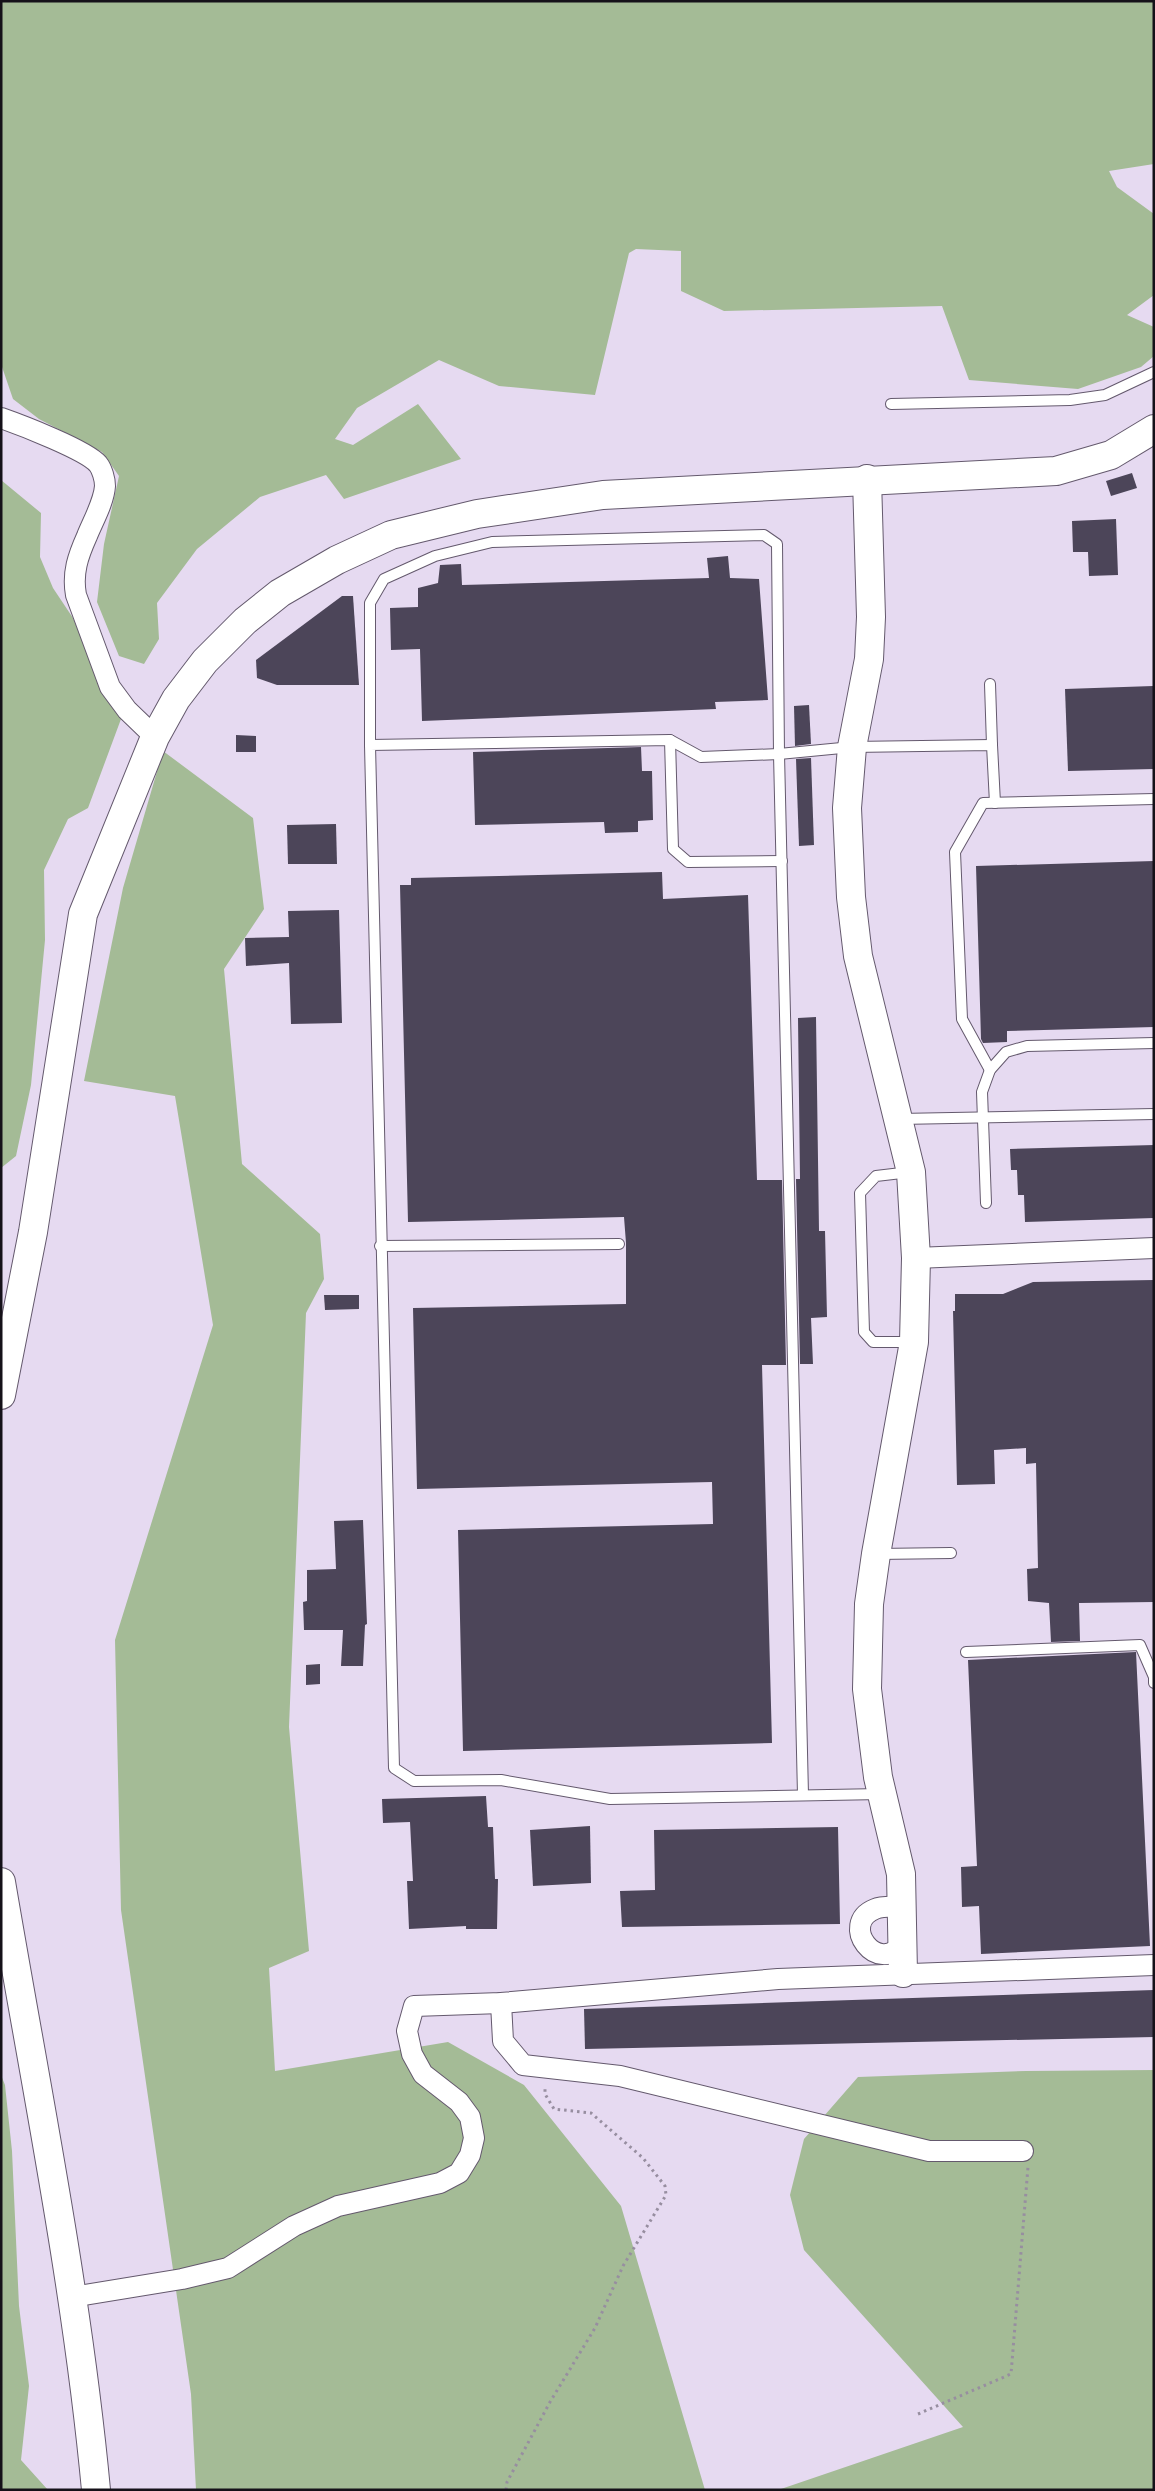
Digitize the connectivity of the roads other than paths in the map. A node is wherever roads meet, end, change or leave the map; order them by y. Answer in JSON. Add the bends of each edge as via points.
{"nodes":[{"id":1,"x":1154,"y":372,"type":"edge"},
{"id":2,"x":891,"y":404,"type":"dead end"},
{"id":3,"x":1,"y":418,"type":"edge"},
{"id":4,"x":1154,"y":429,"type":"edge"},
{"id":5,"x":867,"y":479,"type":"junction"},
{"id":6,"x":990,"y":684,"type":"dead end"},
{"id":7,"x":155,"y":737,"type":"junction"},
{"id":8,"x":670,"y":740,"type":"junction"},
{"id":9,"x":370,"y":745,"type":"junction"},
{"id":10,"x":992,"y":745,"type":"junction"},
{"id":11,"x":852,"y":747,"type":"junction"},
{"id":12,"x":779,"y":754,"type":"junction"},
{"id":13,"x":1154,"y":799,"type":"edge"},
{"id":14,"x":994,"y":803,"type":"junction"},
{"id":15,"x":782,"y":861,"type":"junction"},
{"id":16,"x":1154,"y":1043,"type":"edge"},
{"id":17,"x":990,"y":1070,"type":"junction"},
{"id":18,"x":1154,"y":1114,"type":"edge"},
{"id":19,"x":983,"y":1118,"type":"junction"},
{"id":20,"x":898,"y":1119,"type":"junction"},
{"id":21,"x":911,"y":1172,"type":"junction"},
{"id":22,"x":986,"y":1203,"type":"dead end"},
{"id":23,"x":619,"y":1244,"type":"dead end"},
{"id":24,"x":380,"y":1246,"type":"junction"},
{"id":25,"x":1154,"y":1248,"type":"edge"},
{"id":26,"x":916,"y":1258,"type":"junction"},
{"id":27,"x":914,"y":1342,"type":"junction"},
{"id":28,"x":1,"y":1395,"type":"edge"},
{"id":29,"x":951,"y":1553,"type":"dead end"},
{"id":30,"x":876,"y":1554,"type":"junction"},
{"id":31,"x":966,"y":1652,"type":"dead end"},
{"id":32,"x":1154,"y":1677,"type":"edge"},
{"id":33,"x":1154,"y":1683,"type":"edge"},
{"id":34,"x":882,"y":1794,"type":"junction"},
{"id":35,"x":803,"y":1795,"type":"junction"},
{"id":36,"x":1,"y":1882,"type":"edge"},
{"id":37,"x":902,"y":1906,"type":"junction"},
{"id":38,"x":903,"y":1943,"type":"junction"},
{"id":39,"x":1154,"y":1965,"type":"edge"},
{"id":40,"x":903,"y":1973,"type":"junction"},
{"id":41,"x":500,"y":2003,"type":"junction"},
{"id":42,"x":1023,"y":2151,"type":"road end"},
{"id":43,"x":72,"y":2297,"type":"junction"},
{"id":44,"x":96,"y":2490,"type":"edge"}],
"edges":[{"from":1,"to":2,"type":"lane","via":[[1106,394],[1070,400]]},
{"from":3,"to":7,"type":"street","via":[[49,437],[91,459],[98,464],[104,476],[102,499],[78,557],[73,579],[76,595],[110,687],[127,710]]},
{"from":4,"to":5,"type":"street","via":[[1111,455],[1056,471]]},
{"from":5,"to":7,"type":"street","via":[[603,495],[477,514],[391,536],[336,560],[245,620],[205,661],[176,699]]},
{"from":5,"to":11,"type":"street","via":[[869,659]]},
{"from":6,"to":10,"type":"lane"},
{"from":7,"to":28,"type":"street","via":[[83,914],[33,1232]]},
{"from":8,"to":9,"type":"lane"},
{"from":8,"to":12,"type":"lane","via":[[701,757]]},
{"from":8,"to":15,"type":"lane","via":[[673,849],[688,862]]},
{"from":9,"to":12,"type":"lane","via":[[370,603],[384,579],[435,556],[492,542],[764,535],[777,544]]},
{"from":9,"to":24,"type":"lane"},
{"from":10,"to":11,"type":"lane"},
{"from":10,"to":14,"type":"lane"},
{"from":11,"to":12,"type":"lane"},
{"from":11,"to":20,"type":"street","via":[[847,808],[851,897],[858,956]]},
{"from":12,"to":15,"type":"lane"},
{"from":13,"to":14,"type":"lane"},
{"from":14,"to":17,"type":"lane","via":[[983,803],[955,852],[962,1019]]},
{"from":15,"to":35,"type":"lane"},
{"from":16,"to":17,"type":"lane","via":[[1027,1046],[1006,1052]]},
{"from":17,"to":19,"type":"lane","via":[[982,1092]]},
{"from":18,"to":19,"type":"lane"},
{"from":19,"to":20,"type":"lane"},
{"from":19,"to":22,"type":"lane"},
{"from":20,"to":21,"type":"street"},
{"from":21,"to":26,"type":"street"},
{"from":21,"to":27,"type":"lane","via":[[876,1176],[860,1193],[864,1332],[874,1342]]},
{"from":23,"to":24,"type":"lane"},
{"from":24,"to":35,"type":"lane","via":[[394,1768],[414,1781],[501,1780],[610,1799]]},
{"from":25,"to":26,"type":"street"},
{"from":26,"to":27,"type":"street"},
{"from":27,"to":30,"type":"street"},
{"from":29,"to":30,"type":"lane"},
{"from":30,"to":34,"type":"street","via":[[869,1604],[867,1689]]},
{"from":31,"to":32,"type":"lane","via":[[1140,1645]]},
{"from":32,"to":33,"type":"lane"},
{"from":34,"to":35,"type":"lane"},
{"from":34,"to":37,"type":"street","via":[[900,1874]]},
{"from":36,"to":43,"type":"street"},
{"from":37,"to":38,"type":"street"},
{"from":37,"to":38,"type":"street","via":[[872,1910],[863,1919],[860,1934],[866,1947],[880,1954],[892,1952]]},
{"from":38,"to":40,"type":"street"},
{"from":39,"to":40,"type":"street"},
{"from":40,"to":41,"type":"street","via":[[778,1979]]},
{"from":41,"to":42,"type":"street","via":[[503,2041],[523,2065],[620,2076],[929,2151]]},
{"from":41,"to":43,"type":"street","via":[[414,2006],[407,2031],[412,2054],[423,2074],[459,2102],[470,2117],[474,2138],[470,2155],[459,2173],[440,2183],[338,2206],[294,2226],[228,2268]]},
{"from":43,"to":44,"type":"street"}]}
